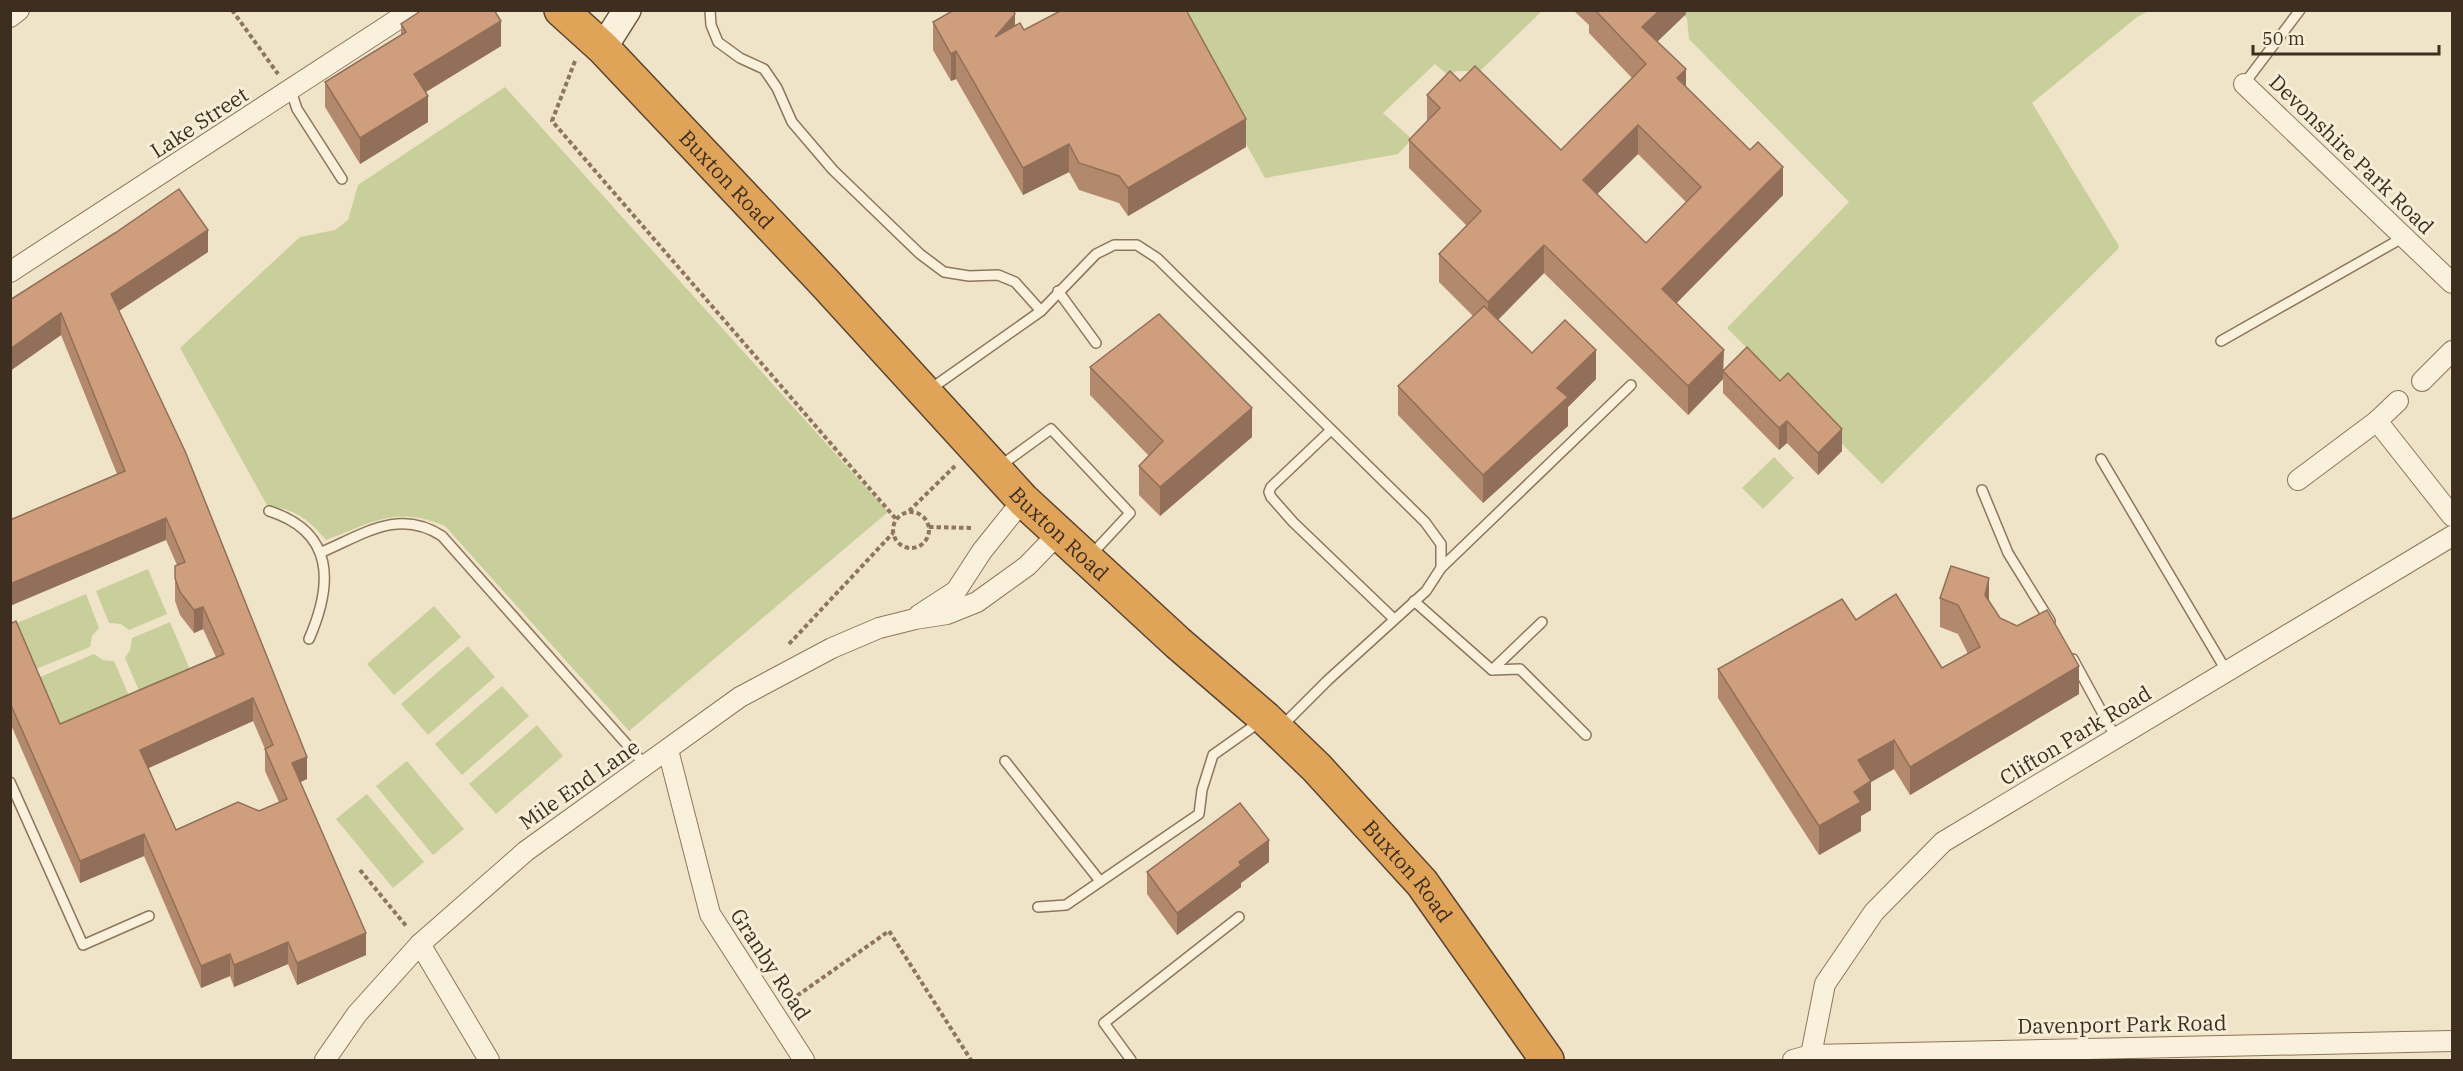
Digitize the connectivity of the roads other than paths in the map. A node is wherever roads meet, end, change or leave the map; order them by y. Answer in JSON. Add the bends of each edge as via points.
{"nodes":[{"id":1,"x":20,"y":10,"type":"edge"},
{"id":2,"x":412,"y":10,"type":"edge"},
{"id":3,"x":561,"y":10,"type":"edge"},
{"id":4,"x":627,"y":10,"type":"edge"},
{"id":5,"x":710,"y":10,"type":"edge"},
{"id":6,"x":2300,"y":10,"type":"edge"},
{"id":7,"x":10,"y":17,"type":"edge"},
{"id":8,"x":594,"y":41,"type":"junction"},
{"id":9,"x":2244,"y":84,"type":"joint"},
{"id":10,"x":291,"y":91,"type":"junction"},
{"id":11,"x":342,"y":179,"type":"dead end"},
{"id":12,"x":2404,"y":237,"type":"junction"},
{"id":13,"x":10,"y":272,"type":"edge"},
{"id":14,"x":2452,"y":283,"type":"edge"},
{"id":15,"x":1058,"y":291,"type":"junction"},
{"id":16,"x":1041,"y":311,"type":"junction"},
{"id":17,"x":2221,"y":341,"type":"dead end"},
{"id":18,"x":1096,"y":343,"type":"dead end"},
{"id":19,"x":2452,"y":351,"type":"edge"},
{"id":20,"x":2422,"y":381,"type":"dead end"},
{"id":21,"x":1631,"y":385,"type":"dead end"},
{"id":22,"x":924,"y":393,"type":"junction"},
{"id":23,"x":2398,"y":400,"type":"dead end"},
{"id":24,"x":2377,"y":421,"type":"junction"},
{"id":25,"x":1331,"y":430,"type":"junction"},
{"id":26,"x":985,"y":458,"type":"junction"},
{"id":27,"x":2101,"y":459,"type":"dead end"},
{"id":28,"x":2298,"y":480,"type":"dead end"},
{"id":29,"x":1982,"y":490,"type":"dead end"},
{"id":30,"x":1023,"y":500,"type":"junction"},
{"id":31,"x":269,"y":511,"type":"dead end"},
{"id":32,"x":2452,"y":516,"type":"edge"},
{"id":33,"x":1060,"y":532,"type":"junction"},
{"id":34,"x":2452,"y":536,"type":"edge"},
{"id":35,"x":322,"y":552,"type":"junction"},
{"id":36,"x":1087,"y":558,"type":"junction"},
{"id":37,"x":1441,"y":568,"type":"junction"},
{"id":38,"x":1414,"y":601,"type":"junction"},
{"id":39,"x":915,"y":619,"type":"junction"},
{"id":40,"x":1394,"y":619,"type":"junction"},
{"id":41,"x":1542,"y":622,"type":"dead end"},
{"id":42,"x":2057,"y":632,"type":"edge"},
{"id":43,"x":309,"y":639,"type":"dead end"},
{"id":44,"x":2069,"y":652,"type":"edge"},
{"id":45,"x":1492,"y":670,"type":"junction"},
{"id":46,"x":2227,"y":672,"type":"junction"},
{"id":47,"x":1272,"y":724,"type":"junction"},
{"id":48,"x":1586,"y":735,"type":"dead end"},
{"id":49,"x":2116,"y":738,"type":"junction"},
{"id":50,"x":668,"y":750,"type":"junction"},
{"id":51,"x":1005,"y":761,"type":"dead end"},
{"id":52,"x":646,"y":766,"type":"junction"},
{"id":53,"x":10,"y":782,"type":"edge"},
{"id":54,"x":1100,"y":881,"type":"junction"},
{"id":55,"x":1038,"y":907,"type":"dead end"},
{"id":56,"x":149,"y":916,"type":"dead end"},
{"id":57,"x":1239,"y":917,"type":"dead end"},
{"id":58,"x":420,"y":944,"type":"junction"},
{"id":59,"x":2452,"y":1041,"type":"edge"},
{"id":60,"x":1801,"y":1059,"type":"edge"},
{"id":61,"x":325,"y":1060,"type":"edge"},
{"id":62,"x":489,"y":1060,"type":"edge"},
{"id":63,"x":804,"y":1060,"type":"edge"},
{"id":64,"x":1131,"y":1060,"type":"edge"},
{"id":65,"x":1547,"y":1060,"type":"edge"}],
"edges":[{"from":1,"to":7,"type":"street"},
{"from":2,"to":10,"type":"street","name":"Lake Street"},
{"from":3,"to":8,"type":"highway","name":"Buxton Road"},
{"from":4,"to":8,"type":"street"},
{"from":5,"to":16,"type":"lane","via":[[718,42],[764,69],[792,122],[833,170],[920,254],[944,272],[998,276],[1015,282]]},
{"from":6,"to":9,"type":"lane"},
{"from":8,"to":22,"type":"highway","name":"Buxton Road"},
{"from":9,"to":12,"type":"street","name":"Devonshire Park Road"},
{"from":10,"to":11,"type":"lane","via":[[297,109]]},
{"from":10,"to":13,"type":"street","name":"Lake Street"},
{"from":12,"to":14,"type":"street","name":"Devonshire Park Road"},
{"from":12,"to":17,"type":"lane"},
{"from":15,"to":16,"type":"lane"},
{"from":15,"to":18,"type":"lane"},
{"from":15,"to":25,"type":"lane","via":[[1096,254],[1114,245],[1137,245],[1157,258]]},
{"from":16,"to":22,"type":"lane"},
{"from":19,"to":20,"type":"street"},
{"from":21,"to":37,"type":"lane"},
{"from":22,"to":26,"type":"highway","name":"Buxton Road"},
{"from":23,"to":24,"type":"street"},
{"from":24,"to":28,"type":"street"},
{"from":24,"to":32,"type":"street"},
{"from":25,"to":37,"type":"lane","via":[[1425,522],[1441,544]]},
{"from":25,"to":40,"type":"lane","via":[[1271,487],[1271,498]]},
{"from":26,"to":30,"type":"highway","name":"Buxton Road"},
{"from":26,"to":36,"type":"lane","via":[[1051,429],[1130,513]]},
{"from":27,"to":46,"type":"lane"},
{"from":29,"to":42,"type":"lane","via":[[2008,553]]},
{"from":30,"to":33,"type":"highway","name":"Buxton Road"},
{"from":30,"to":39,"type":"street","name":"Mile End Lane","via":[[956,591]]},
{"from":31,"to":35,"type":"lane","via":[[301,525]]},
{"from":33,"to":36,"type":"highway","name":"Buxton Road"},
{"from":33,"to":39,"type":"street","name":"Mile End Lane","via":[[1027,566],[977,602],[947,614]]},
{"from":34,"to":46,"type":"street","name":"Clifton Park Road"},
{"from":35,"to":43,"type":"lane","via":[[323,588]]},
{"from":35,"to":52,"type":"lane","via":[[394,522],[429,527],[442,536]]},
{"from":36,"to":47,"type":"highway","name":"Buxton Road"},
{"from":37,"to":38,"type":"lane"},
{"from":38,"to":40,"type":"lane"},
{"from":38,"to":45,"type":"lane"},
{"from":39,"to":50,"type":"street","name":"Mile End Lane","via":[[879,628],[821,653],[740,697]]},
{"from":40,"to":47,"type":"lane"},
{"from":41,"to":45,"type":"lane"},
{"from":44,"to":49,"type":"lane"},
{"from":45,"to":48,"type":"lane","via":[[1520,669]]},
{"from":46,"to":49,"type":"street","name":"Clifton Park Road"},
{"from":47,"to":54,"type":"lane","via":[[1213,755],[1199,814]]},
{"from":47,"to":65,"type":"highway","name":"Buxton Road","via":[[1422,883]]},
{"from":49,"to":60,"type":"street","name":"Clifton Park Road","via":[[1943,842],[1874,912],[1825,984]]},
{"from":50,"to":52,"type":"street","name":"Mile End Lane"},
{"from":50,"to":63,"type":"street","name":"Granby Road","via":[[710,914]]},
{"from":51,"to":54,"type":"lane"},
{"from":52,"to":58,"type":"street","name":"Mile End Lane","via":[[526,851]]},
{"from":53,"to":56,"type":"lane","via":[[83,945]]},
{"from":54,"to":55,"type":"lane","via":[[1066,905]]},
{"from":57,"to":64,"type":"lane","via":[[1104,1023]]},
{"from":58,"to":61,"type":"street","name":"Mile End Lane","via":[[357,1014]]},
{"from":58,"to":62,"type":"street"},
{"from":59,"to":60,"type":"street","name":"Davenport Park Road"}]}
